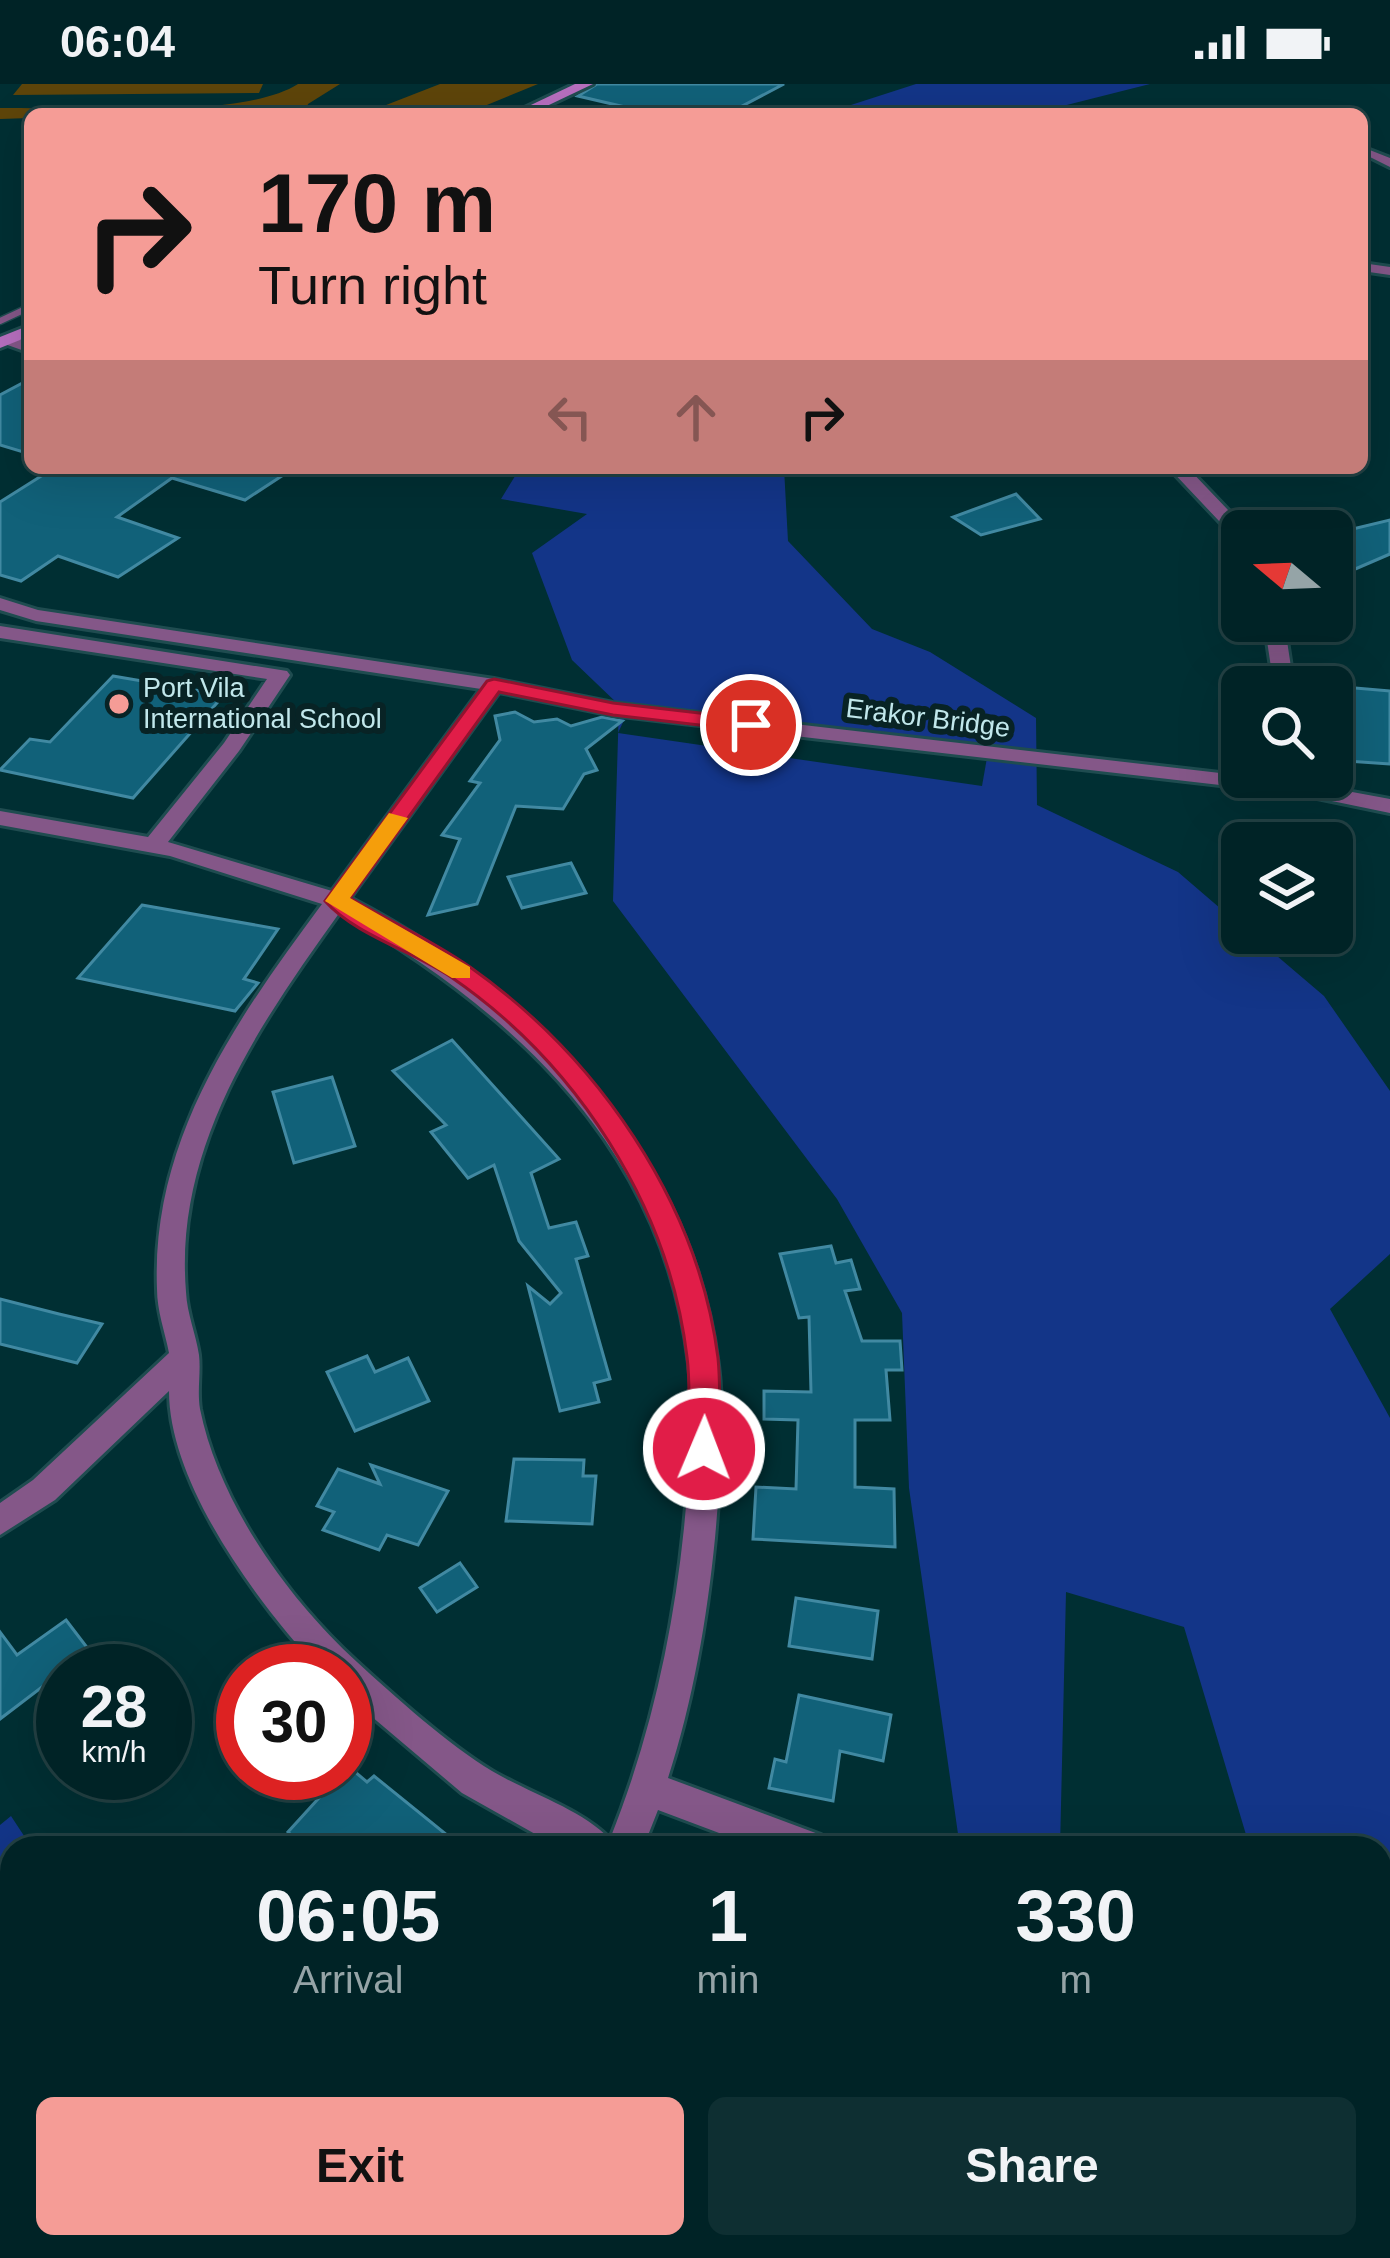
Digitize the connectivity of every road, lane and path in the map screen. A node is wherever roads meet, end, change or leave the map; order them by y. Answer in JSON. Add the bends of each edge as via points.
{"nodes":[{"id":1,"x":586,"y":84,"type":"edge"},
{"id":2,"x":532,"y":108,"type":"edge"},
{"id":3,"x":1184,"y":474,"type":"edge"},
{"id":4,"x":1221,"y":513,"type":"edge"},
{"id":5,"x":0,"y":604,"type":"edge"},
{"id":6,"x":42,"y":616,"type":"junction"},
{"id":7,"x":105,"y":626,"type":"junction"},
{"id":8,"x":8,"y":634,"type":"edge"},
{"id":9,"x":160,"y":646,"type":"junction"},
{"id":10,"x":86,"y":648,"type":"junction"},
{"id":11,"x":272,"y":652,"type":"junction"},
{"id":12,"x":252,"y":670,"type":"junction"},
{"id":13,"x":494,"y":685,"type":"junction"},
{"id":14,"x":1221,"y":777,"type":"edge"},
{"id":15,"x":1353,"y":797,"type":"edge"},
{"id":16,"x":1390,"y":806,"type":"edge"},
{"id":17,"x":0,"y":818,"type":"edge"},
{"id":18,"x":152,"y":847,"type":"junction"},
{"id":19,"x":337,"y":901,"type":"junction"},
{"id":20,"x":185,"y":1357,"type":"junction"},
{"id":21,"x":0,"y":1521,"type":"edge"},
{"id":22,"x":319,"y":1644,"type":"edge"},
{"id":23,"x":372,"y":1695,"type":"edge"},
{"id":24,"x":650,"y":1789,"type":"junction"},
{"id":25,"x":574,"y":1836,"type":"edge"},
{"id":26,"x":630,"y":1836,"type":"edge"},
{"id":27,"x":776,"y":1836,"type":"edge"}],
"edges":[{"from":1,"to":2,"type":"main road"},
{"from":3,"to":4,"type":"street"},
{"from":5,"to":6,"type":"street"},
{"from":6,"to":7,"type":"street"},
{"from":6,"to":8,"type":"street"},
{"from":7,"to":9,"type":"street"},
{"from":7,"to":10,"type":"street"},
{"from":8,"to":10,"type":"street"},
{"from":9,"to":10,"type":"street"},
{"from":9,"to":11,"type":"street","name":"Erakor Bridge"},
{"from":9,"to":12,"type":"street"},
{"from":11,"to":12,"type":"street"},
{"from":11,"to":13,"type":"street","name":"Erakor Bridge"},
{"from":12,"to":18,"type":"street","via":[[280,675]]},
{"from":13,"to":14,"type":"street","name":"Erakor Bridge","via":[[613,709]]},
{"from":13,"to":19,"type":"street"},
{"from":15,"to":16,"type":"street","name":"Erakor Bridge"},
{"from":17,"to":18,"type":"street"},
{"from":18,"to":19,"type":"street"},
{"from":19,"to":20,"type":"street","via":[[238,1037],[202,1110],[172,1250],[171,1295]]},
{"from":19,"to":24,"type":"street","via":[[459,970],[568,1065],[640,1169],[672,1235],[699,1339],[706,1411],[697,1564]]},
{"from":20,"to":21,"type":"street"},
{"from":20,"to":22,"type":"street","via":[[184,1408],[217,1492],[286,1607]]},
{"from":23,"to":25,"type":"street","via":[[475,1781]]},
{"from":24,"to":26,"type":"street"},
{"from":24,"to":27,"type":"street"}]}
